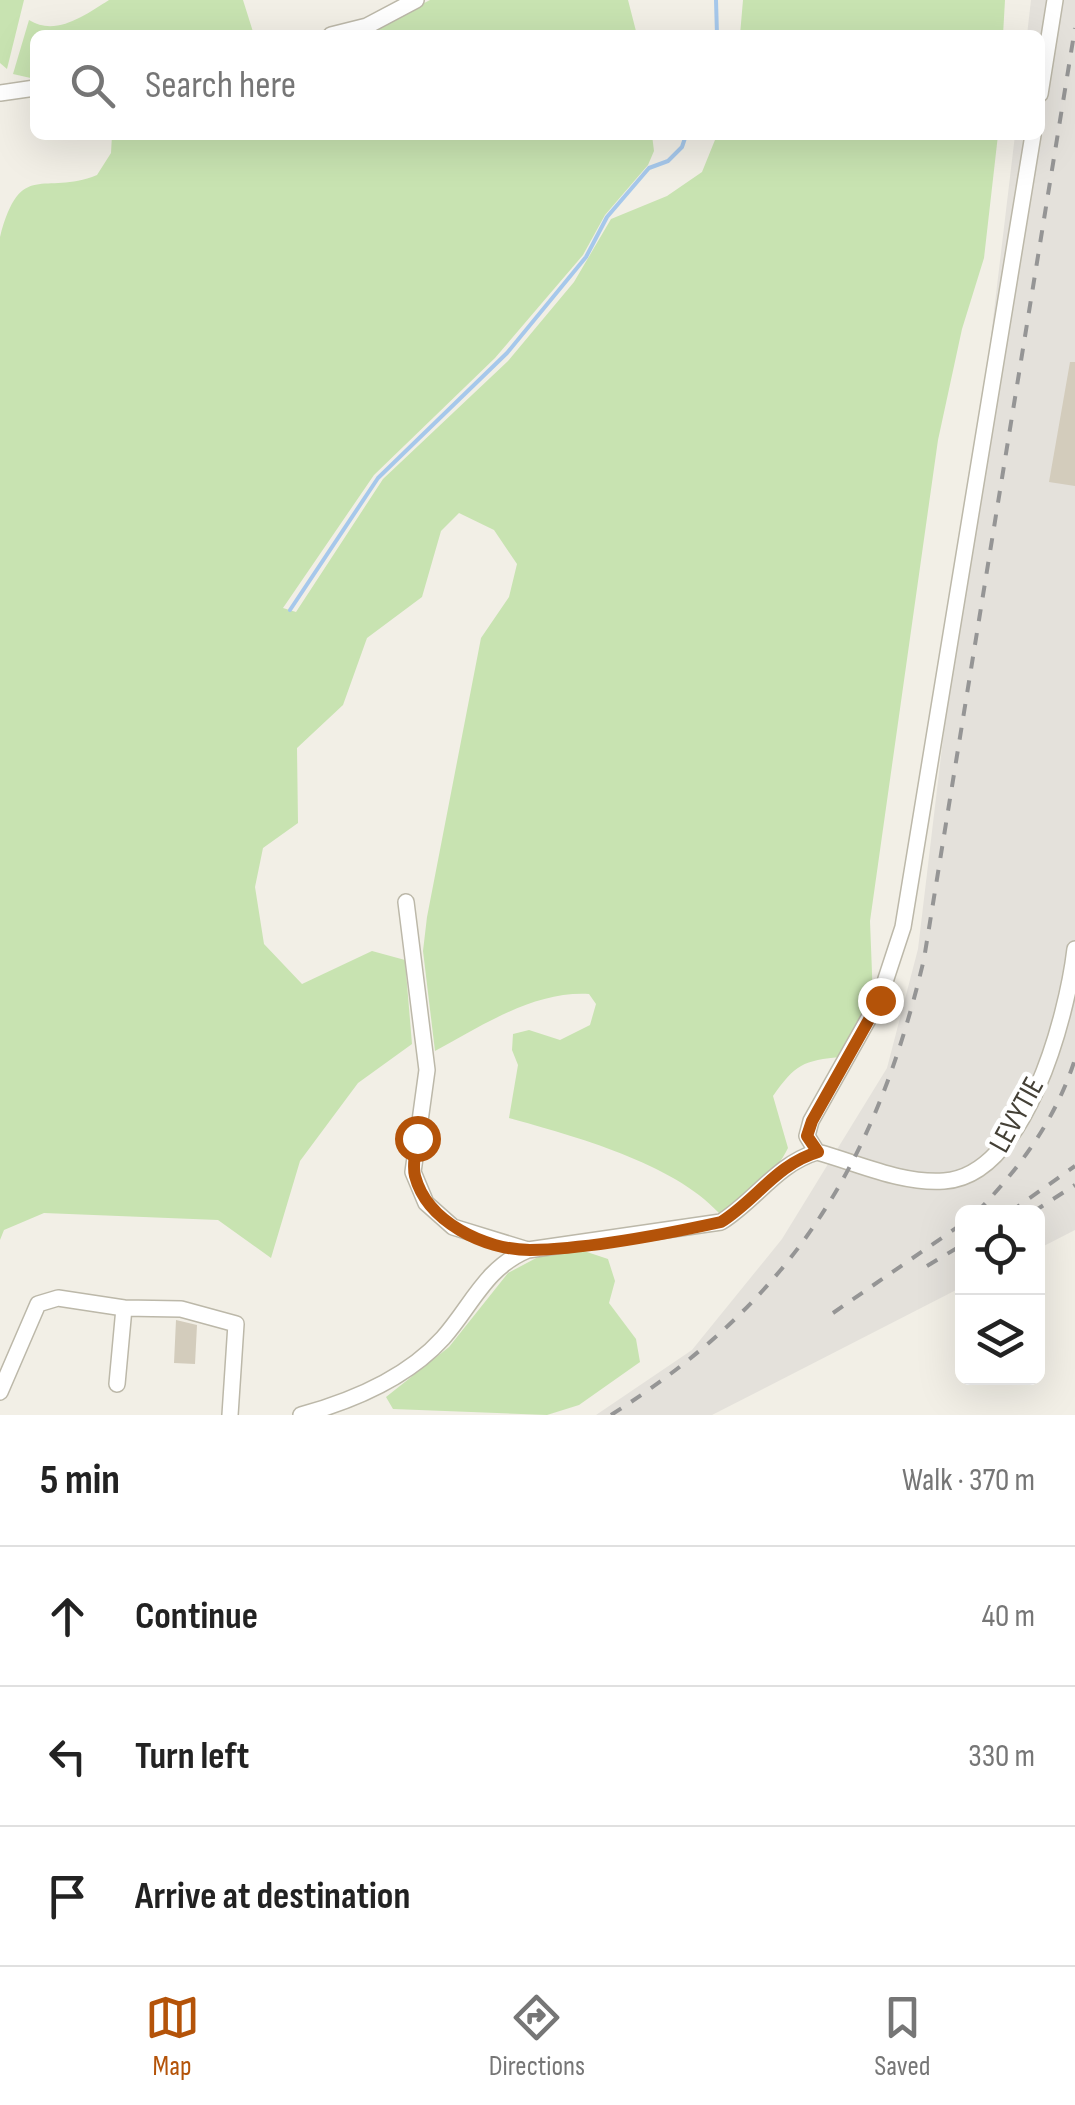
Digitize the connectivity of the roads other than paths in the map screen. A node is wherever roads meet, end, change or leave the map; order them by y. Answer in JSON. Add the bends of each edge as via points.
{"nodes":[{"id":1,"x":416,"y":0,"type":"edge"},
{"id":2,"x":1055,"y":0,"type":"edge"},
{"id":3,"x":352,"y":30,"type":"edge"},
{"id":4,"x":1045,"y":63,"type":"edge"},
{"id":5,"x":30,"y":89,"type":"edge"},
{"id":6,"x":0,"y":93,"type":"edge"},
{"id":7,"x":1033,"y":140,"type":"edge"},
{"id":8,"x":406,"y":902,"type":"dead end"},
{"id":9,"x":1074,"y":959,"type":"edge"},
{"id":10,"x":818,"y":1152,"type":"junction"},
{"id":11,"x":528,"y":1250,"type":"junction"},
{"id":12,"x":124,"y":1308,"type":"junction"},
{"id":13,"x":117,"y":1384,"type":"dead end"},
{"id":14,"x":0,"y":1392,"type":"edge"},
{"id":15,"x":344,"y":1409,"type":"edge"},
{"id":16,"x":230,"y":1415,"type":"edge"},
{"id":17,"x":301,"y":1415,"type":"edge"}],
"edges":[{"from":1,"to":3,"type":"street"},
{"from":2,"to":4,"type":"street"},
{"from":5,"to":6,"type":"street"},
{"from":7,"to":10,"type":"street","via":[[903,927],[880,1000],[812,1121],[807,1136]]},
{"from":8,"to":11,"type":"street","via":[[427,1070],[414,1172],[426,1203],[453,1227]]},
{"from":9,"to":10,"type":"street","name":"LEVYTIE","via":[[1022,1119],[982,1170],[923,1181]]},
{"from":10,"to":11,"type":"street","via":[[786,1165],[721,1222]]},
{"from":11,"to":15,"type":"street","via":[[494,1270],[444,1337]]},
{"from":12,"to":13,"type":"street"},
{"from":12,"to":14,"type":"street","via":[[58,1298],[38,1304]]},
{"from":12,"to":16,"type":"street","via":[[181,1309],[236,1324]]},
{"from":15,"to":17,"type":"street"}]}
